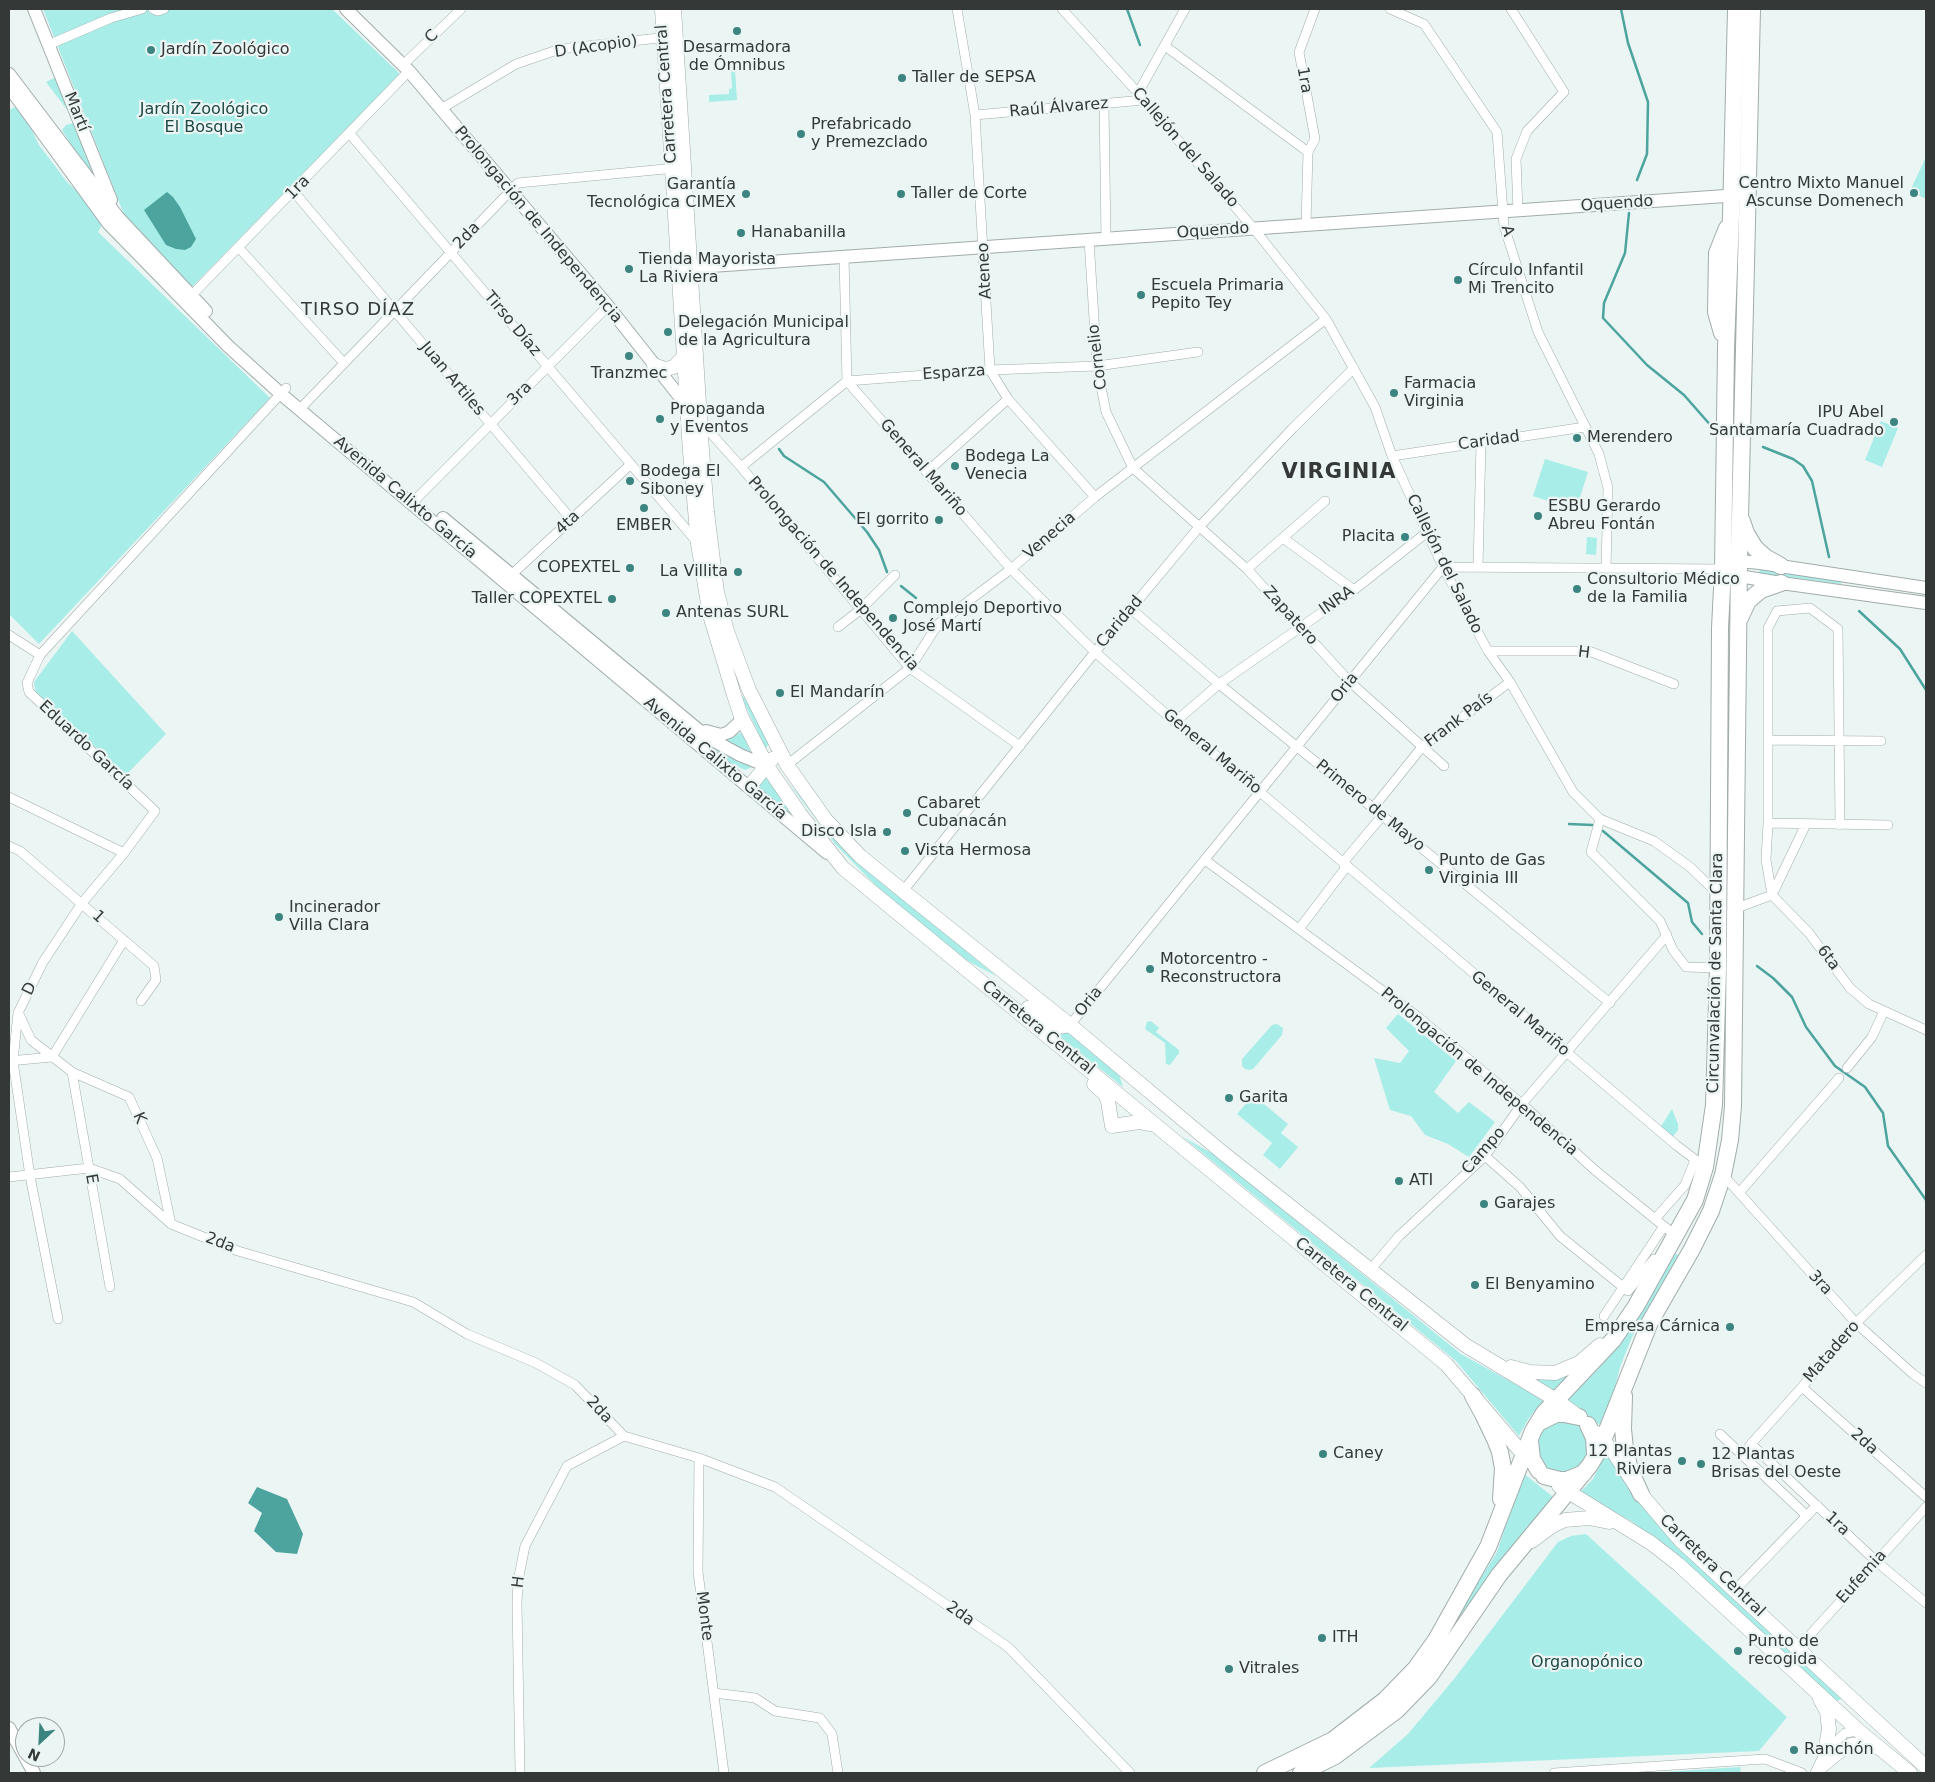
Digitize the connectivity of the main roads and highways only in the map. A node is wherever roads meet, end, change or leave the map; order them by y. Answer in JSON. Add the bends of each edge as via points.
{"nodes":[{"id":1,"x":34,"y":9,"type":"edge"},
{"id":2,"x":346,"y":9,"type":"edge"},
{"id":3,"x":662,"y":9,"type":"edge"},
{"id":4,"x":674,"y":9,"type":"edge"},
{"id":5,"x":1736,"y":9,"type":"edge"},
{"id":6,"x":1752,"y":9,"type":"edge"},
{"id":7,"x":669,"y":37,"type":"junction"},
{"id":8,"x":9,"y":74,"type":"edge"},
{"id":9,"x":9,"y":87,"type":"edge"},
{"id":10,"x":1739,"y":195,"type":"junction"},
{"id":11,"x":117,"y":216,"type":"junction"},
{"id":12,"x":684,"y":268,"type":"junction"},
{"id":13,"x":189,"y":299,"type":"junction"},
{"id":14,"x":690,"y":353,"type":"junction"},
{"id":15,"x":654,"y":365,"type":"junction"},
{"id":16,"x":687,"y":406,"type":"junction"},
{"id":17,"x":696,"y":452,"type":"junction"},
{"id":18,"x":701,"y":513,"type":"junction"},
{"id":19,"x":1740,"y":514,"type":"junction"},
{"id":20,"x":1739,"y":568,"type":"junction"},
{"id":21,"x":1723,"y":569,"type":"junction"},
{"id":22,"x":1781,"y":575,"type":"junction"},
{"id":23,"x":508,"y":578,"type":"junction"},
{"id":24,"x":1926,"y":588,"type":"edge"},
{"id":25,"x":1926,"y":603,"type":"edge"},
{"id":26,"x":716,"y":613,"type":"junction"},
{"id":27,"x":1738,"y":628,"type":"junction"},
{"id":28,"x":749,"y":690,"type":"junction"},
{"id":29,"x":734,"y":695,"type":"junction"},
{"id":30,"x":741,"y":716,"type":"junction"},
{"id":31,"x":691,"y":724,"type":"junction"},
{"id":32,"x":776,"y":747,"type":"junction"},
{"id":33,"x":767,"y":766,"type":"junction"},
{"id":34,"x":749,"y":787,"type":"junction"},
{"id":35,"x":826,"y":820,"type":"junction"},
{"id":36,"x":843,"y":868,"type":"junction"},
{"id":37,"x":966,"y":969,"type":"junction"},
{"id":38,"x":1070,"y":1025,"type":"junction"},
{"id":39,"x":1070,"y":1054,"type":"junction"},
{"id":40,"x":1149,"y":1091,"type":"junction"},
{"id":41,"x":1134,"y":1107,"type":"junction"},
{"id":42,"x":1160,"y":1128,"type":"junction"},
{"id":43,"x":1629,"y":1317,"type":"junction"},
{"id":44,"x":1495,"y":1363,"type":"junction"},
{"id":45,"x":1626,"y":1380,"type":"junction"},
{"id":46,"x":1473,"y":1396,"type":"junction"},
{"id":47,"x":1556,"y":1400,"type":"junction"},
{"id":48,"x":1584,"y":1421,"type":"junction"},
{"id":49,"x":1534,"y":1428,"type":"junction"},
{"id":50,"x":1603,"y":1440,"type":"junction"},
{"id":51,"x":1523,"y":1455,"type":"junction"},
{"id":52,"x":1589,"y":1467,"type":"junction"},
{"id":53,"x":1542,"y":1473,"type":"junction"},
{"id":54,"x":1568,"y":1493,"type":"junction"},
{"id":55,"x":1641,"y":1494,"type":"junction"},
{"id":56,"x":1498,"y":1520,"type":"junction"},
{"id":57,"x":1651,"y":1543,"type":"junction"},
{"id":58,"x":1520,"y":1551,"type":"junction"},
{"id":59,"x":1815,"y":1690,"type":"junction"},
{"id":60,"x":1873,"y":1719,"type":"junction"},
{"id":61,"x":9,"y":1728,"type":"edge"},
{"id":62,"x":1859,"y":1731,"type":"junction"},
{"id":63,"x":1851,"y":1745,"type":"road end"},
{"id":64,"x":1884,"y":1750,"type":"junction"},
{"id":65,"x":1825,"y":1752,"type":"road end"},
{"id":66,"x":1926,"y":1767,"type":"edge"},
{"id":67,"x":34,"y":1773,"type":"edge"},
{"id":68,"x":1265,"y":1773,"type":"edge"},
{"id":69,"x":1301,"y":1773,"type":"edge"},
{"id":70,"x":1910,"y":1773,"type":"edge"}],
"edges":[{"from":1,"to":11,"type":"main road","name":"Martí"},
{"from":2,"to":15,"type":"main road","name":"Prolongación de Independencia","via":[[406,68],[608,306]]},
{"from":3,"to":7,"type":"main road","name":"Carretera Central"},
{"from":4,"to":7,"type":"main road","name":"Carretera Central"},
{"from":5,"to":10,"type":"highway","name":"Circunvalación de Santa Clara"},
{"from":6,"to":10,"type":"highway","name":"Circunvalación de Santa Clara"},
{"from":7,"to":12,"type":"main road","name":"Carretera Central"},
{"from":8,"to":11,"type":"main road","name":"Avenida Calixto García"},
{"from":9,"to":13,"type":"main road","name":"Avenida Calixto García","via":[[108,223]]},
{"from":10,"to":12,"type":"main road","name":"Oquendo"},
{"from":10,"to":19,"type":"highway","name":"Circunvalación de Santa Clara"},
{"from":10,"to":21,"type":"highway","name":"Circunvalación de Santa Clara","via":[[1717,253],[1716,312],[1726,348]]},
{"from":11,"to":13,"type":"main road","name":"Avenida Calixto García"},
{"from":12,"to":14,"type":"main road","name":"Carretera Central"},
{"from":13,"to":23,"type":"main road","name":"Avenida Calixto García","via":[[228,346]]},
{"from":14,"to":15,"type":"main road","via":[[674,367],[665,369]]},
{"from":14,"to":16,"type":"main road","name":"Carretera Central"},
{"from":14,"to":17,"type":"main road","name":"Carretera Central","via":[[700,421]]},
{"from":15,"to":16,"type":"main road","name":"Prolongación de Independencia"},
{"from":16,"to":17,"type":"main road","name":"Carretera Central"},
{"from":17,"to":18,"type":"main road","name":"Carretera Central"},
{"from":18,"to":26,"type":"main road","name":"Carretera Central","via":[[717,592]]},
{"from":18,"to":26,"type":"main road","name":"Carretera Central","via":[[698,544]]},
{"from":19,"to":20,"type":"highway","name":"Circunvalación de Santa Clara"},
{"from":19,"to":22,"type":"highway","via":[[1755,548]]},
{"from":20,"to":21,"type":"main road"},
{"from":20,"to":22,"type":"main road"},
{"from":20,"to":27,"type":"highway","name":"Circunvalación de Santa Clara"},
{"from":21,"to":43,"type":"highway","name":"Circunvalación de Santa Clara","via":[[1714,1105],[1695,1200],[1671,1231]]},
{"from":22,"to":24,"type":"main road"},
{"from":22,"to":25,"type":"main road"},
{"from":22,"to":27,"type":"highway","via":[[1748,601]]},
{"from":23,"to":31,"type":"main road","name":"Avenida Calixto García"},
{"from":23,"to":34,"type":"main road","name":"Avenida Calixto García"},
{"from":26,"to":28,"type":"main road","name":"Carretera Central","via":[[727,631]]},
{"from":26,"to":29,"type":"main road","name":"Carretera Central"},
{"from":27,"to":45,"type":"highway","name":"Circunvalación de Santa Clara","via":[[1730,1140],[1711,1211],[1650,1322]]},
{"from":28,"to":29,"type":"main road"},
{"from":28,"to":32,"type":"main road","name":"Carretera Central"},
{"from":29,"to":30,"type":"main road","name":"Carretera Central"},
{"from":30,"to":31,"type":"main road","via":[[736,727],[721,735]]},
{"from":30,"to":33,"type":"main road","name":"Carretera Central"},
{"from":31,"to":33,"type":"main road","name":"Avenida Calixto García","via":[[740,755]]},
{"from":32,"to":33,"type":"main road"},
{"from":32,"to":35,"type":"main road","name":"Carretera Central"},
{"from":33,"to":34,"type":"main road"},
{"from":33,"to":35,"type":"main road","via":[[790,778]]},
{"from":33,"to":36,"type":"main road","name":"Carretera Central"},
{"from":34,"to":36,"type":"main road","name":"Avenida Calixto García"},
{"from":35,"to":38,"type":"main road","name":"Carretera Central","via":[[860,856]]},
{"from":36,"to":37,"type":"main road","name":"Carretera Central"},
{"from":37,"to":38,"type":"main road","via":[[1003,987],[1050,1024],[1058,1027]]},
{"from":37,"to":39,"type":"main road","name":"Carretera Central"},
{"from":38,"to":40,"type":"main road","name":"Carretera Central"},
{"from":39,"to":41,"type":"main road","name":"Carretera Central"},
{"from":39,"to":42,"type":"main road","via":[[1076,1066],[1105,1094],[1112,1126],[1139,1122]]},
{"from":40,"to":41,"type":"main road"},
{"from":40,"to":44,"type":"main road","name":"Carretera Central","via":[[1466,1346]]},
{"from":41,"to":42,"type":"main road","name":"Carretera Central"},
{"from":42,"to":46,"type":"main road","name":"Carretera Central","via":[[1446,1364]]},
{"from":43,"to":44,"type":"main road","via":[[1598,1347],[1568,1369],[1544,1374]]},
{"from":43,"to":47,"type":"highway","name":"Circunvalación de Santa Clara","via":[[1613,1340]]},
{"from":44,"to":47,"type":"main road","name":"Carretera Central"},
{"from":45,"to":50,"type":"highway","name":"Circunvalación de Santa Clara"},
{"from":45,"to":55,"type":"highway","via":[[1623,1414],[1625,1449]]},
{"from":46,"to":51,"type":"main road","name":"Carretera Central"},
{"from":46,"to":56,"type":"highway","via":[[1495,1439],[1503,1468]]},
{"from":47,"to":48,"type":"main road","name":"Carretera Central"},
{"from":47,"to":49,"type":"highway","name":"Circunvalación de Santa Clara"},
{"from":48,"to":49,"type":"highway","via":[[1556,1414]]},
{"from":48,"to":50,"type":"main road","name":"Carretera Central"},
{"from":48,"to":52,"type":"highway","via":[[1592,1431],[1596,1445]]},
{"from":49,"to":51,"type":"highway","name":"Circunvalación de Santa Clara"},
{"from":49,"to":53,"type":"highway","via":[[1530,1452]]},
{"from":50,"to":52,"type":"highway","name":"Circunvalación de Santa Clara"},
{"from":50,"to":55,"type":"main road","name":"Carretera Central"},
{"from":51,"to":53,"type":"main road","name":"Carretera Central"},
{"from":51,"to":56,"type":"highway","name":"Circunvalación de Santa Clara"},
{"from":52,"to":53,"type":"highway","via":[[1567,1480]]},
{"from":52,"to":54,"type":"highway","name":"Circunvalación de Santa Clara"},
{"from":53,"to":54,"type":"main road","name":"Carretera Central"},
{"from":54,"to":57,"type":"main road","name":"Carretera Central"},
{"from":54,"to":58,"type":"highway","name":"Circunvalación de Santa Clara"},
{"from":55,"to":60,"type":"main road","name":"Carretera Central","via":[[1680,1540]]},
{"from":56,"to":68,"type":"highway","name":"Circunvalación de Santa Clara","via":[[1488,1547],[1436,1640],[1416,1668],[1385,1700],[1333,1740]]},
{"from":57,"to":58,"type":"main road","via":[[1608,1521],[1578,1518],[1552,1526]]},
{"from":57,"to":59,"type":"main road","name":"Carretera Central"},
{"from":58,"to":69,"type":"highway","name":"Circunvalación de Santa Clara","via":[[1499,1575],[1429,1677],[1396,1710],[1335,1756]]},
{"from":59,"to":62,"type":"main road","name":"Carretera Central"},
{"from":59,"to":65,"type":"main road","via":[[1827,1712],[1829,1729]]},
{"from":60,"to":62,"type":"main road"},
{"from":60,"to":66,"type":"main road","name":"Carretera Central"},
{"from":61,"to":67,"type":"main road"},
{"from":62,"to":64,"type":"main road","name":"Carretera Central"},
{"from":63,"to":64,"type":"main road","via":[[1866,1744]]},
{"from":64,"to":70,"type":"main road","name":"Carretera Central"}]}
